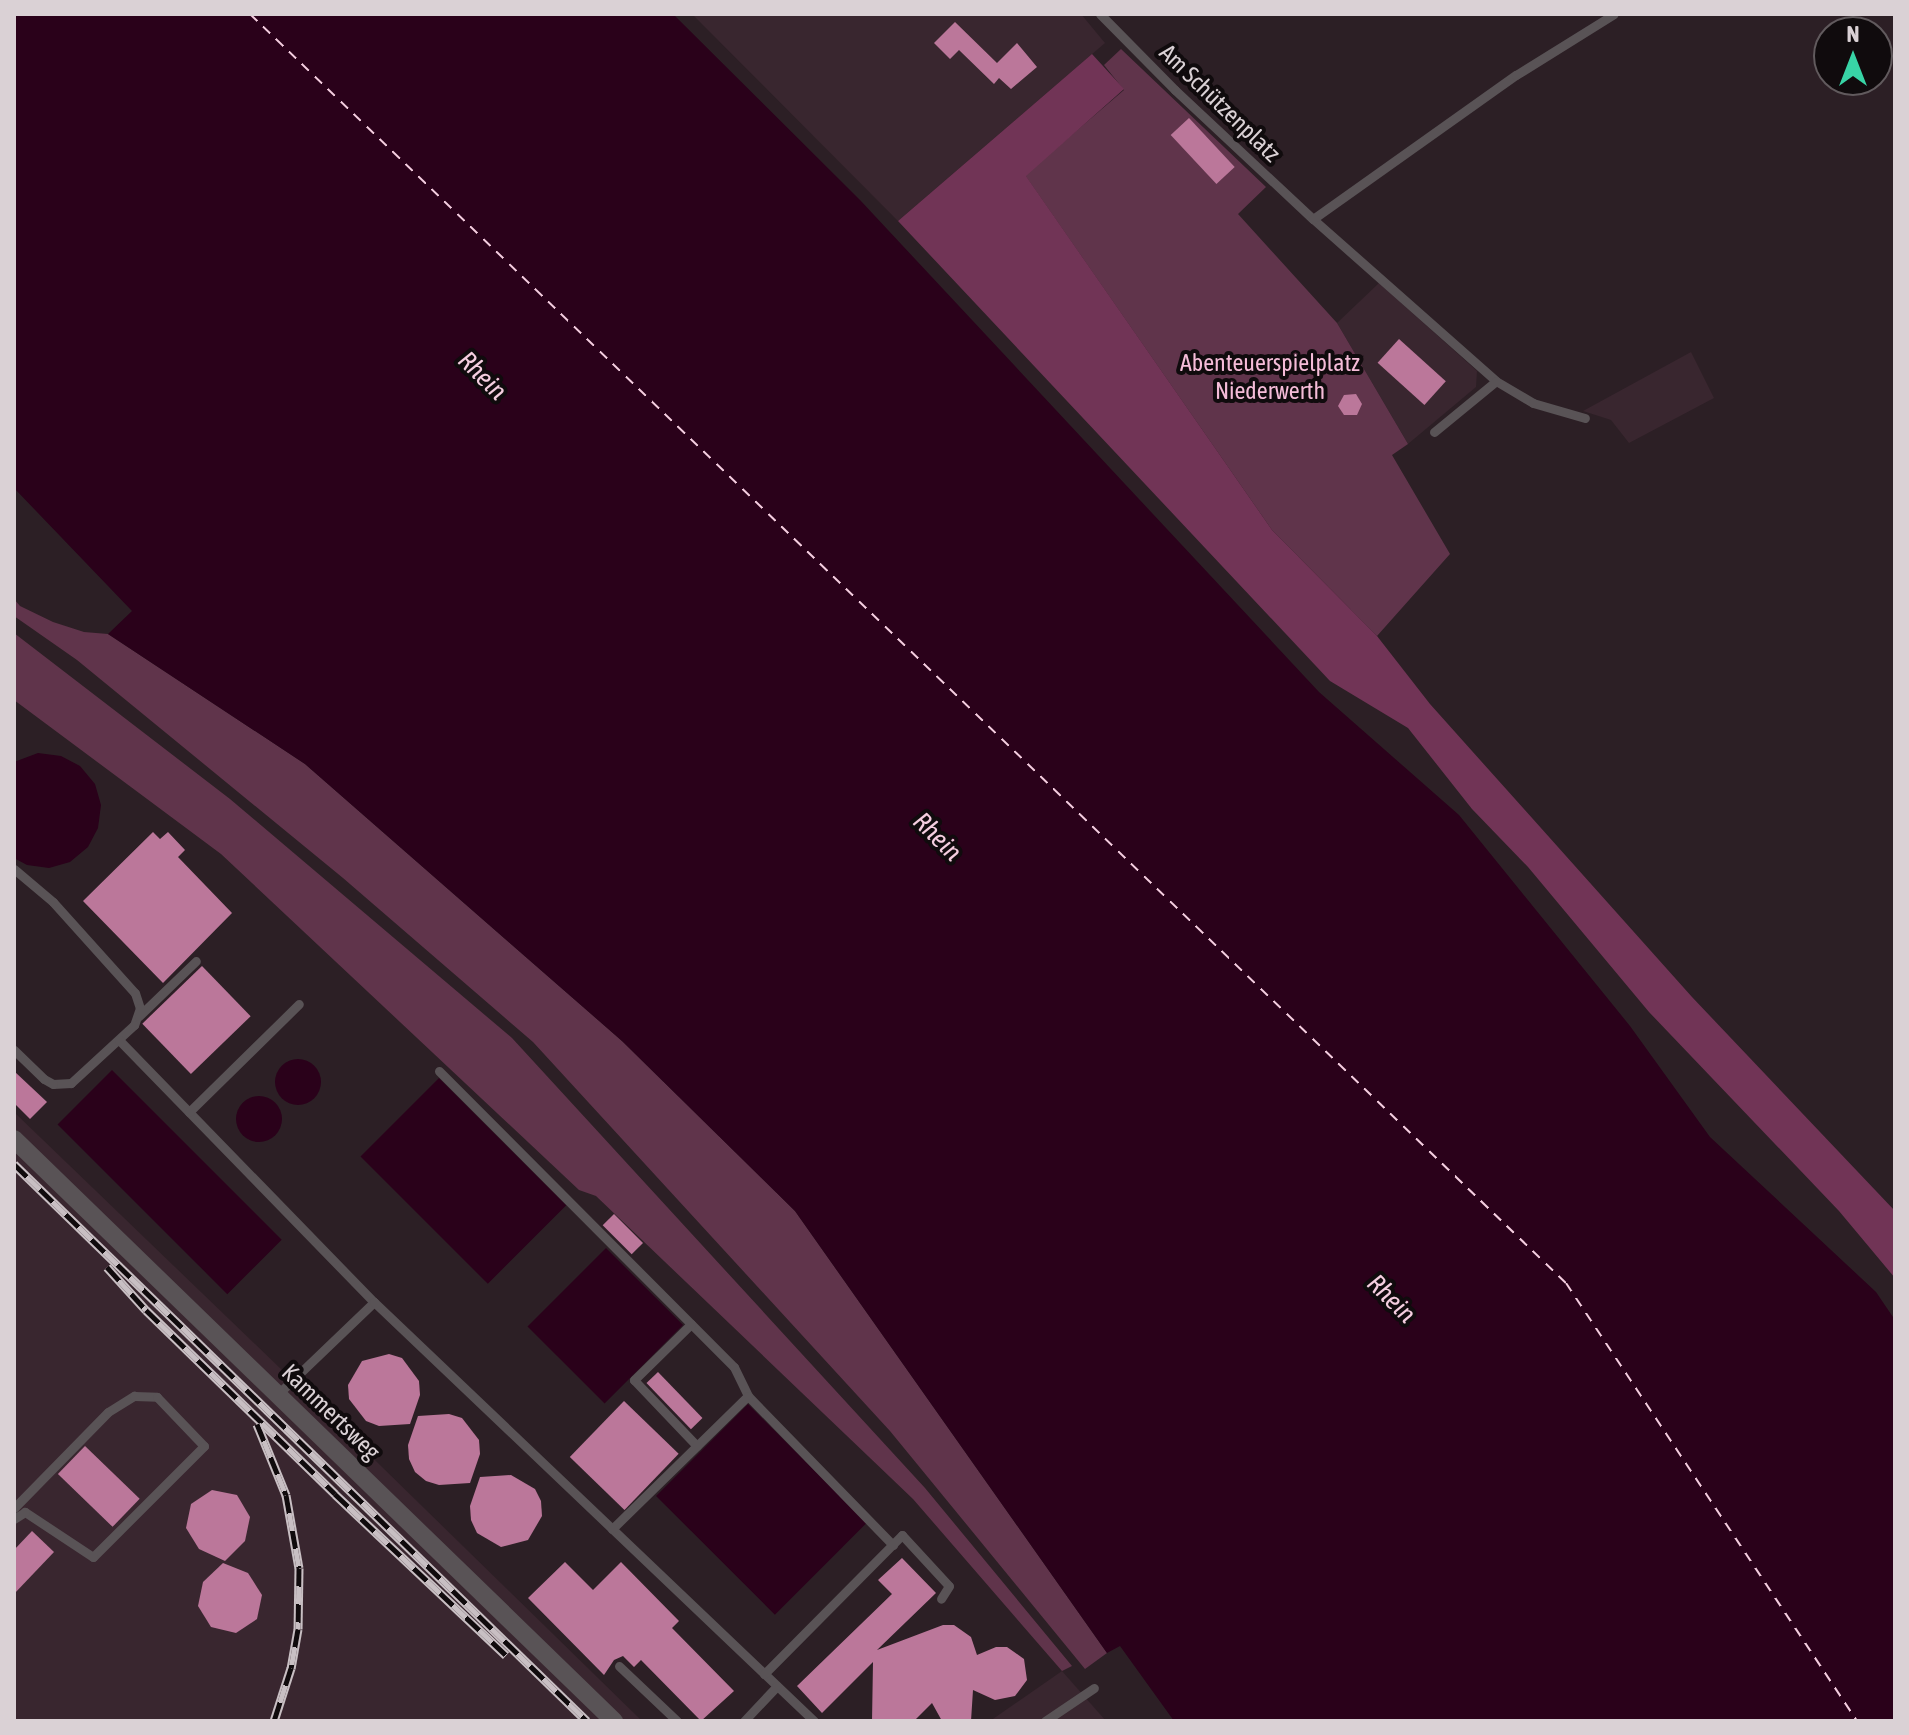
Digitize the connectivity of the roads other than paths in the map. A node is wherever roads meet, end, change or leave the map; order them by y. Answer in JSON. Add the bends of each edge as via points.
{"nodes":[{"id":1,"x":1100,"y":14,"type":"edge"},
{"id":2,"x":1614,"y":14,"type":"edge"},
{"id":3,"x":1313,"y":219,"type":"junction"},
{"id":4,"x":1496,"y":381,"type":"junction"},
{"id":5,"x":1585,"y":418,"type":"dead end"},
{"id":6,"x":1434,"y":432,"type":"dead end"},
{"id":7,"x":14,"y":869,"type":"edge"},
{"id":8,"x":196,"y":961,"type":"dead end"},
{"id":9,"x":299,"y":1004,"type":"dead end"},
{"id":10,"x":139,"y":1016,"type":"junction"},
{"id":11,"x":119,"y":1040,"type":"junction"},
{"id":12,"x":14,"y":1050,"type":"edge"},
{"id":13,"x":439,"y":1071,"type":"dead end"},
{"id":14,"x":189,"y":1112,"type":"junction"},
{"id":15,"x":14,"y":1139,"type":"edge"},
{"id":16,"x":374,"y":1302,"type":"junction"},
{"id":17,"x":691,"y":1324,"type":"junction"},
{"id":18,"x":278,"y":1394,"type":"junction"},
{"id":19,"x":748,"y":1396,"type":"junction"},
{"id":20,"x":697,"y":1446,"type":"junction"},
{"id":21,"x":14,"y":1508,"type":"edge"},
{"id":22,"x":14,"y":1519,"type":"edge"},
{"id":23,"x":612,"y":1529,"type":"junction"},
{"id":24,"x":893,"y":1545,"type":"junction"},
{"id":25,"x":941,"y":1599,"type":"dead end"},
{"id":26,"x":619,"y":1666,"type":"dead end"},
{"id":27,"x":764,"y":1674,"type":"junction"},
{"id":28,"x":777,"y":1686,"type":"junction"},
{"id":29,"x":1094,"y":1688,"type":"dead end"},
{"id":30,"x":614,"y":1721,"type":"edge"},
{"id":31,"x":677,"y":1721,"type":"edge"},
{"id":32,"x":744,"y":1721,"type":"edge"},
{"id":33,"x":814,"y":1721,"type":"edge"},
{"id":34,"x":1045,"y":1721,"type":"edge"}],
"edges":[{"from":1,"to":3,"type":"lane","name":"Am Schützenplatz"},
{"from":2,"to":3,"type":"lane","via":[[1516,75]]},
{"from":3,"to":4,"type":"lane","name":"Am Schützenplatz"},
{"from":4,"to":5,"type":"lane","name":"Am Schützenplatz","via":[[1533,403]]},
{"from":4,"to":6,"type":"lane"},
{"from":7,"to":10,"type":"lane","via":[[53,902],[135,993]]},
{"from":8,"to":10,"type":"lane"},
{"from":9,"to":14,"type":"lane"},
{"from":10,"to":11,"type":"lane"},
{"from":11,"to":12,"type":"lane","via":[[71,1083],[63,1084],[44,1079]]},
{"from":11,"to":14,"type":"lane"},
{"from":13,"to":17,"type":"lane"},
{"from":14,"to":16,"type":"lane"},
{"from":15,"to":18,"type":"street","name":"Kammertsweg"},
{"from":16,"to":18,"type":"lane"},
{"from":16,"to":23,"type":"lane"},
{"from":17,"to":19,"type":"lane","via":[[734,1367]]},
{"from":17,"to":20,"type":"lane","via":[[634,1380]]},
{"from":18,"to":30,"type":"street","name":"Kammertsweg"},
{"from":19,"to":20,"type":"lane"},
{"from":19,"to":24,"type":"lane"},
{"from":20,"to":23,"type":"lane"},
{"from":21,"to":22,"type":"lane","via":[[108,1412],[134,1396],[157,1397],[204,1446],[93,1557],[25,1512]]},
{"from":23,"to":27,"type":"lane"},
{"from":24,"to":25,"type":"lane","via":[[902,1535],[949,1586]]},
{"from":24,"to":27,"type":"lane"},
{"from":26,"to":31,"type":"lane"},
{"from":27,"to":28,"type":"lane"},
{"from":28,"to":32,"type":"lane"},
{"from":28,"to":33,"type":"lane"},
{"from":29,"to":34,"type":"lane"}]}
